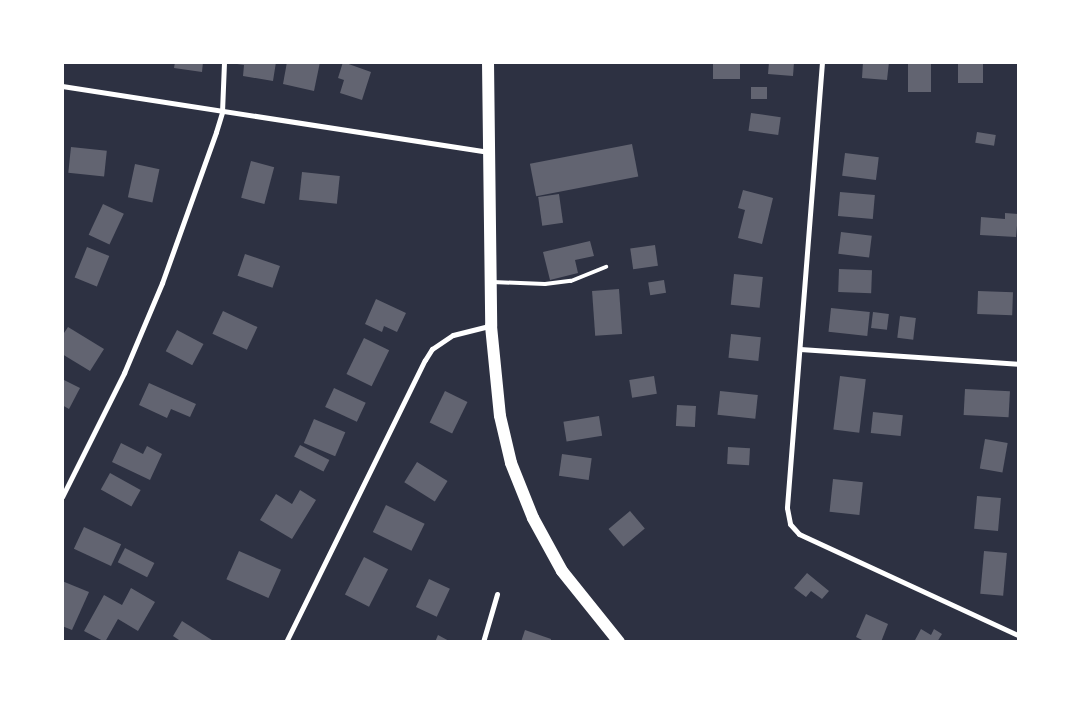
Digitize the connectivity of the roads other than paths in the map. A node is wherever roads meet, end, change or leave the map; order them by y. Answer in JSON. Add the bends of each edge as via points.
{"nodes":[{"id":1,"x":224,"y":62,"type":"edge"},
{"id":2,"x":488,"y":62,"type":"edge"},
{"id":3,"x":822,"y":62,"type":"edge"},
{"id":4,"x":62,"y":86,"type":"edge"},
{"id":5,"x":222,"y":112,"type":"junction"},
{"id":6,"x":489,"y":152,"type":"junction"},
{"id":7,"x":606,"y":267,"type":"dead end"},
{"id":8,"x":491,"y":282,"type":"junction"},
{"id":9,"x":492,"y":326,"type":"junction"},
{"id":10,"x":800,"y":349,"type":"junction"},
{"id":11,"x":1018,"y":364,"type":"edge"},
{"id":12,"x":62,"y":497,"type":"edge"},
{"id":13,"x":497,"y":594,"type":"dead end"},
{"id":14,"x":1018,"y":635,"type":"edge"},
{"id":15,"x":286,"y":642,"type":"edge"},
{"id":16,"x":483,"y":642,"type":"edge"},
{"id":17,"x":619,"y":642,"type":"edge"}],
"edges":[{"from":1,"to":5,"type":"street"},
{"from":2,"to":6,"type":"main road"},
{"from":3,"to":10,"type":"street"},
{"from":4,"to":5,"type":"street"},
{"from":5,"to":6,"type":"street"},
{"from":5,"to":12,"type":"street","via":[[162,283],[124,373]]},
{"from":6,"to":8,"type":"main road"},
{"from":7,"to":8,"type":"lane","via":[[562,282]]},
{"from":8,"to":9,"type":"main road"},
{"from":9,"to":15,"type":"street","via":[[454,335],[432,349]]},
{"from":9,"to":17,"type":"main road","via":[[500,416],[525,500],[562,571]]},
{"from":10,"to":11,"type":"street"},
{"from":10,"to":14,"type":"street","via":[[787,508],[790,524],[799,534]]},
{"from":13,"to":16,"type":"street"}]}
